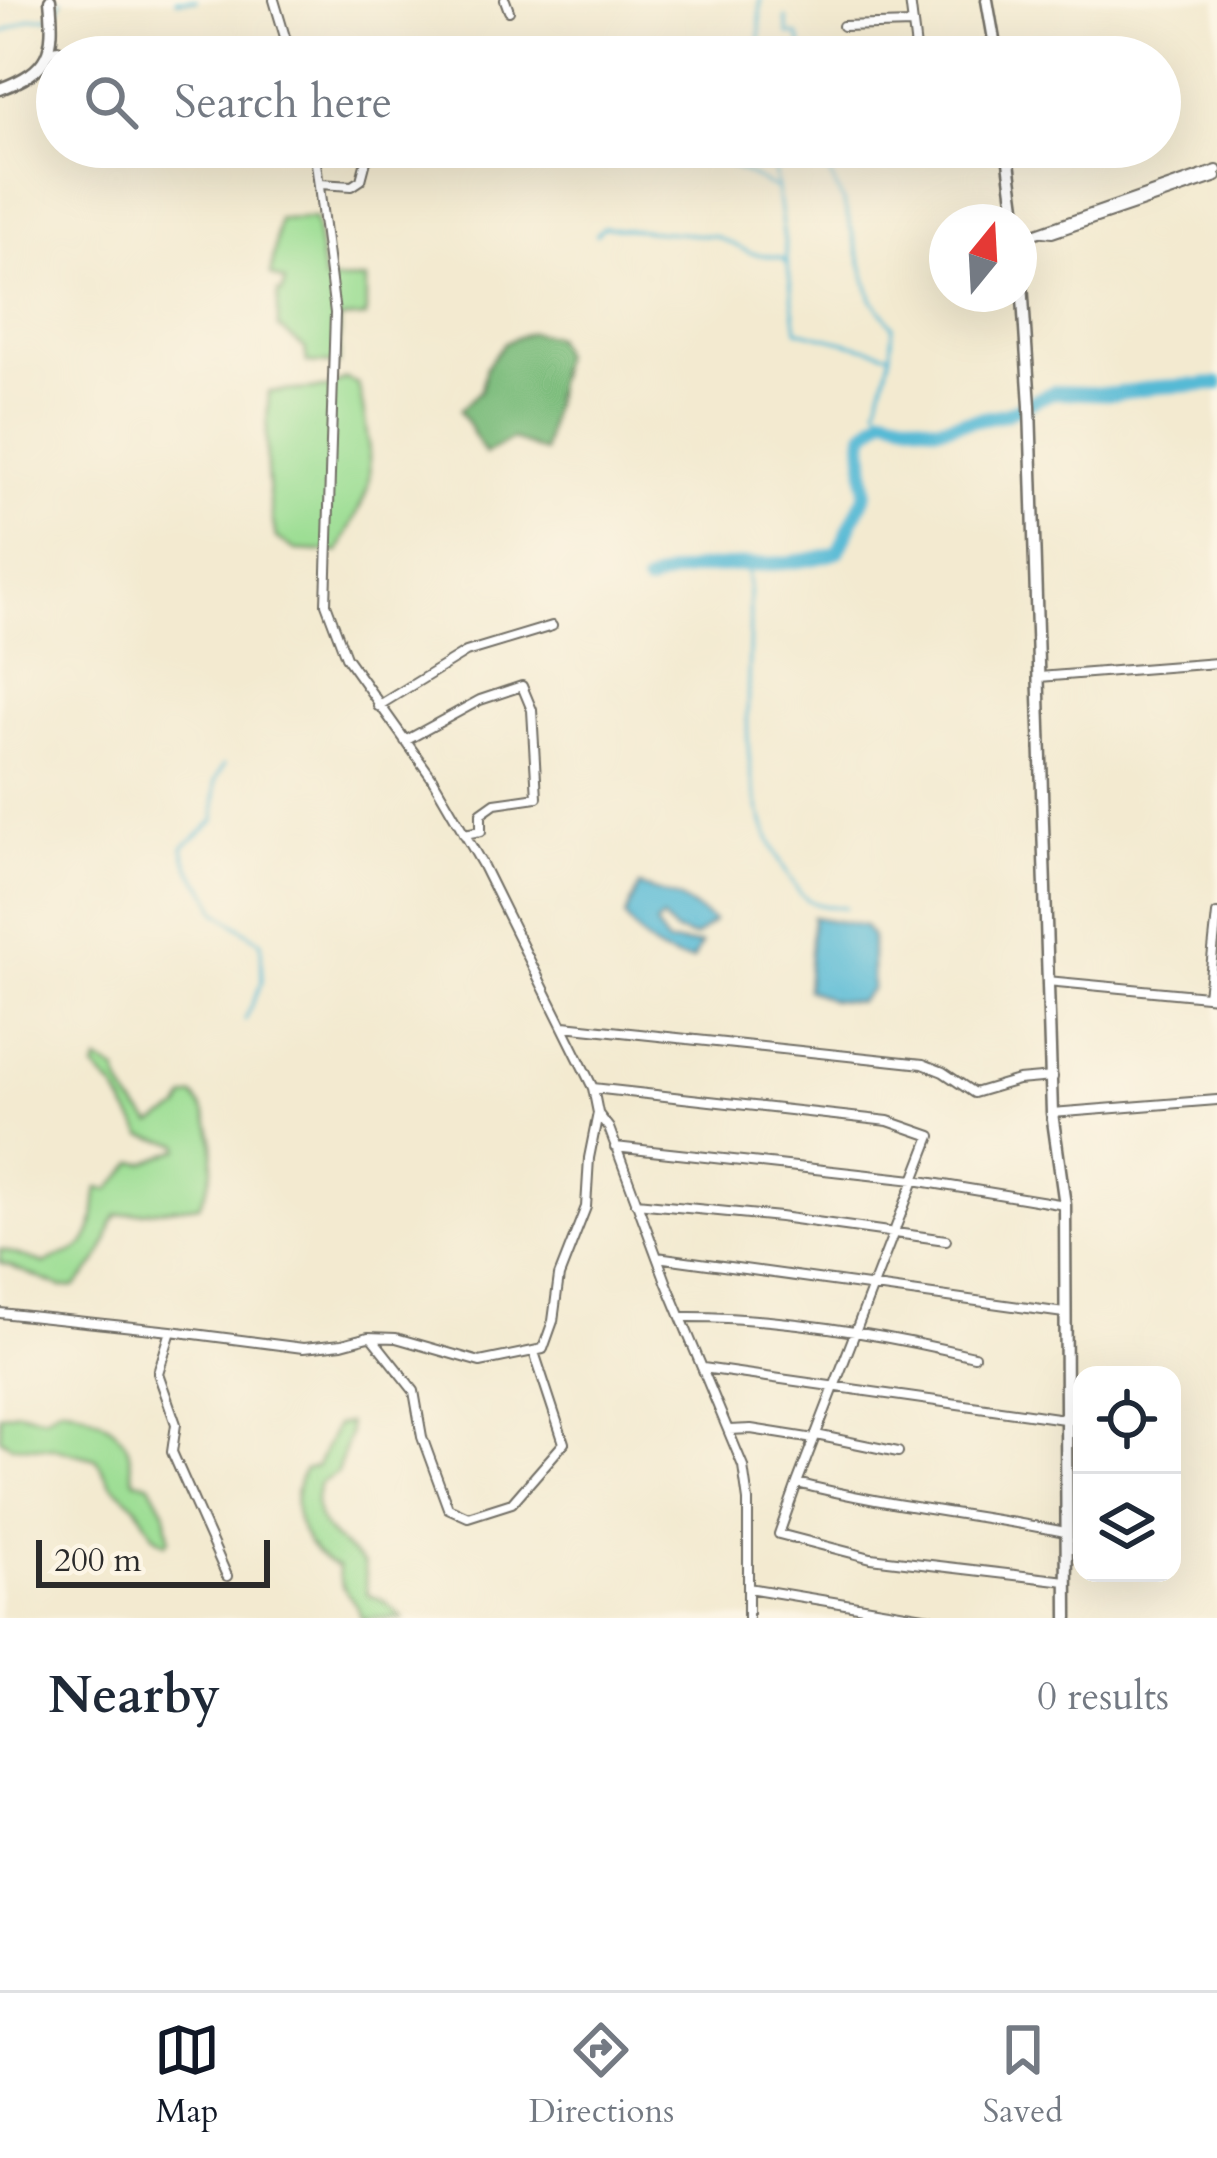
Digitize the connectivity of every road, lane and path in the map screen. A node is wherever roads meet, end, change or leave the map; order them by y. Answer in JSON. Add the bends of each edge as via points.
{"nodes":[{"id":1,"x":50,"y":0,"type":"edge"},
{"id":2,"x":274,"y":0,"type":"edge"},
{"id":3,"x":505,"y":0,"type":"edge"},
{"id":4,"x":910,"y":0,"type":"edge"},
{"id":5,"x":987,"y":0,"type":"edge"},
{"id":6,"x":509,"y":11,"type":"dead end"},
{"id":7,"x":912,"y":24,"type":"junction"},
{"id":8,"x":843,"y":26,"type":"dead end"},
{"id":9,"x":50,"y":36,"type":"edge"},
{"id":10,"x":285,"y":36,"type":"edge"},
{"id":11,"x":914,"y":36,"type":"edge"},
{"id":12,"x":993,"y":36,"type":"edge"},
{"id":13,"x":36,"y":67,"type":"edge"},
{"id":14,"x":0,"y":89,"type":"edge"},
{"id":15,"x":317,"y":168,"type":"edge"},
{"id":16,"x":364,"y":168,"type":"edge"},
{"id":17,"x":1010,"y":168,"type":"edge"},
{"id":18,"x":1217,"y":174,"type":"edge"},
{"id":19,"x":320,"y":184,"type":"junction"},
{"id":20,"x":1015,"y":204,"type":"edge"},
{"id":21,"x":1037,"y":233,"type":"edge"},
{"id":22,"x":1024,"y":312,"type":"edge"},
{"id":23,"x":552,"y":626,"type":"dead end"},
{"id":24,"x":1217,"y":663,"type":"edge"},
{"id":25,"x":1037,"y":677,"type":"junction"},
{"id":26,"x":377,"y":706,"type":"junction"},
{"id":27,"x":405,"y":741,"type":"junction"},
{"id":28,"x":464,"y":834,"type":"junction"},
{"id":29,"x":1217,"y":914,"type":"edge"},
{"id":30,"x":1047,"y":981,"type":"junction"},
{"id":31,"x":1212,"y":997,"type":"edge"},
{"id":32,"x":563,"y":1026,"type":"junction"},
{"id":33,"x":1053,"y":1077,"type":"junction"},
{"id":34,"x":592,"y":1088,"type":"junction"},
{"id":35,"x":1217,"y":1100,"type":"edge"},
{"id":36,"x":598,"y":1113,"type":"junction"},
{"id":37,"x":1052,"y":1113,"type":"junction"},
{"id":38,"x":615,"y":1147,"type":"junction"},
{"id":39,"x":914,"y":1180,"type":"junction"},
{"id":40,"x":636,"y":1203,"type":"junction"},
{"id":41,"x":1065,"y":1205,"type":"junction"},
{"id":42,"x":893,"y":1231,"type":"junction"},
{"id":43,"x":946,"y":1240,"type":"dead end"},
{"id":44,"x":657,"y":1257,"type":"junction"},
{"id":45,"x":872,"y":1286,"type":"junction"},
{"id":46,"x":0,"y":1313,"type":"edge"},
{"id":47,"x":1064,"y":1313,"type":"junction"},
{"id":48,"x":682,"y":1317,"type":"junction"},
{"id":49,"x":171,"y":1331,"type":"junction"},
{"id":50,"x":853,"y":1334,"type":"junction"},
{"id":51,"x":371,"y":1337,"type":"junction"},
{"id":52,"x":534,"y":1352,"type":"junction"},
{"id":53,"x":974,"y":1357,"type":"dead end"},
{"id":54,"x":704,"y":1368,"type":"junction"},
{"id":55,"x":833,"y":1387,"type":"junction"},
{"id":56,"x":1064,"y":1419,"type":"junction"},
{"id":57,"x":729,"y":1430,"type":"junction"},
{"id":58,"x":815,"y":1437,"type":"junction"},
{"id":59,"x":898,"y":1452,"type":"dead end"},
{"id":60,"x":797,"y":1483,"type":"junction"},
{"id":61,"x":1065,"y":1532,"type":"junction"},
{"id":62,"x":227,"y":1576,"type":"dead end"},
{"id":63,"x":1066,"y":1581,"type":"junction"},
{"id":64,"x":748,"y":1588,"type":"junction"},
{"id":65,"x":748,"y":1618,"type":"edge"},
{"id":66,"x":930,"y":1618,"type":"edge"},
{"id":67,"x":1067,"y":1618,"type":"edge"}],
"edges":[{"from":1,"to":9,"type":"street"},
{"from":2,"to":10,"type":"street"},
{"from":3,"to":6,"type":"street"},
{"from":4,"to":7,"type":"street"},
{"from":5,"to":12,"type":"street"},
{"from":7,"to":8,"type":"street"},
{"from":7,"to":11,"type":"street"},
{"from":13,"to":14,"type":"street"},
{"from":15,"to":19,"type":"street"},
{"from":16,"to":19,"type":"street","via":[[352,186]]},
{"from":17,"to":20,"type":"street"},
{"from":18,"to":21,"type":"street"},
{"from":19,"to":26,"type":"street","via":[[335,313],[326,604]]},
{"from":22,"to":25,"type":"street"},
{"from":23,"to":26,"type":"street","via":[[466,652]]},
{"from":24,"to":25,"type":"street"},
{"from":25,"to":30,"type":"street"},
{"from":26,"to":27,"type":"street"},
{"from":27,"to":28,"type":"street"},
{"from":27,"to":28,"type":"street","via":[[522,686],[532,710],[537,797],[494,803],[482,813],[481,831]]},
{"from":28,"to":32,"type":"street"},
{"from":29,"to":31,"type":"street"},
{"from":30,"to":31,"type":"street"},
{"from":30,"to":33,"type":"street"},
{"from":32,"to":33,"type":"street","via":[[923,1064],[974,1093]]},
{"from":32,"to":34,"type":"street"},
{"from":33,"to":37,"type":"street"},
{"from":34,"to":36,"type":"street"},
{"from":34,"to":39,"type":"street","via":[[914,1127],[932,1136]]},
{"from":35,"to":37,"type":"street"},
{"from":36,"to":38,"type":"street"},
{"from":36,"to":52,"type":"street","via":[[586,1207],[544,1349]]},
{"from":37,"to":41,"type":"street"},
{"from":38,"to":39,"type":"street"},
{"from":38,"to":40,"type":"street"},
{"from":39,"to":41,"type":"street"},
{"from":39,"to":42,"type":"street"},
{"from":40,"to":42,"type":"street"},
{"from":40,"to":44,"type":"street"},
{"from":41,"to":47,"type":"street"},
{"from":42,"to":43,"type":"street"},
{"from":42,"to":45,"type":"street"},
{"from":44,"to":45,"type":"street"},
{"from":44,"to":48,"type":"street"},
{"from":45,"to":47,"type":"street"},
{"from":45,"to":50,"type":"street"},
{"from":46,"to":49,"type":"street"},
{"from":47,"to":56,"type":"street"},
{"from":48,"to":50,"type":"street"},
{"from":48,"to":54,"type":"street"},
{"from":49,"to":51,"type":"street","via":[[303,1348]]},
{"from":49,"to":62,"type":"street","via":[[158,1373],[176,1424],[172,1452]]},
{"from":50,"to":53,"type":"street"},
{"from":50,"to":55,"type":"street"},
{"from":51,"to":52,"type":"street","via":[[480,1362]]},
{"from":51,"to":52,"type":"street","via":[[414,1391],[448,1508],[468,1517],[512,1503],[564,1443]]},
{"from":54,"to":55,"type":"street"},
{"from":54,"to":57,"type":"street"},
{"from":55,"to":56,"type":"street"},
{"from":55,"to":58,"type":"street"},
{"from":56,"to":61,"type":"street"},
{"from":57,"to":58,"type":"street"},
{"from":57,"to":64,"type":"street","via":[[748,1501]]},
{"from":58,"to":59,"type":"street"},
{"from":58,"to":60,"type":"street"},
{"from":60,"to":61,"type":"street"},
{"from":60,"to":63,"type":"street","via":[[778,1534],[871,1558]]},
{"from":61,"to":63,"type":"street"},
{"from":63,"to":67,"type":"street"},
{"from":64,"to":65,"type":"street"},
{"from":64,"to":66,"type":"street"}]}
